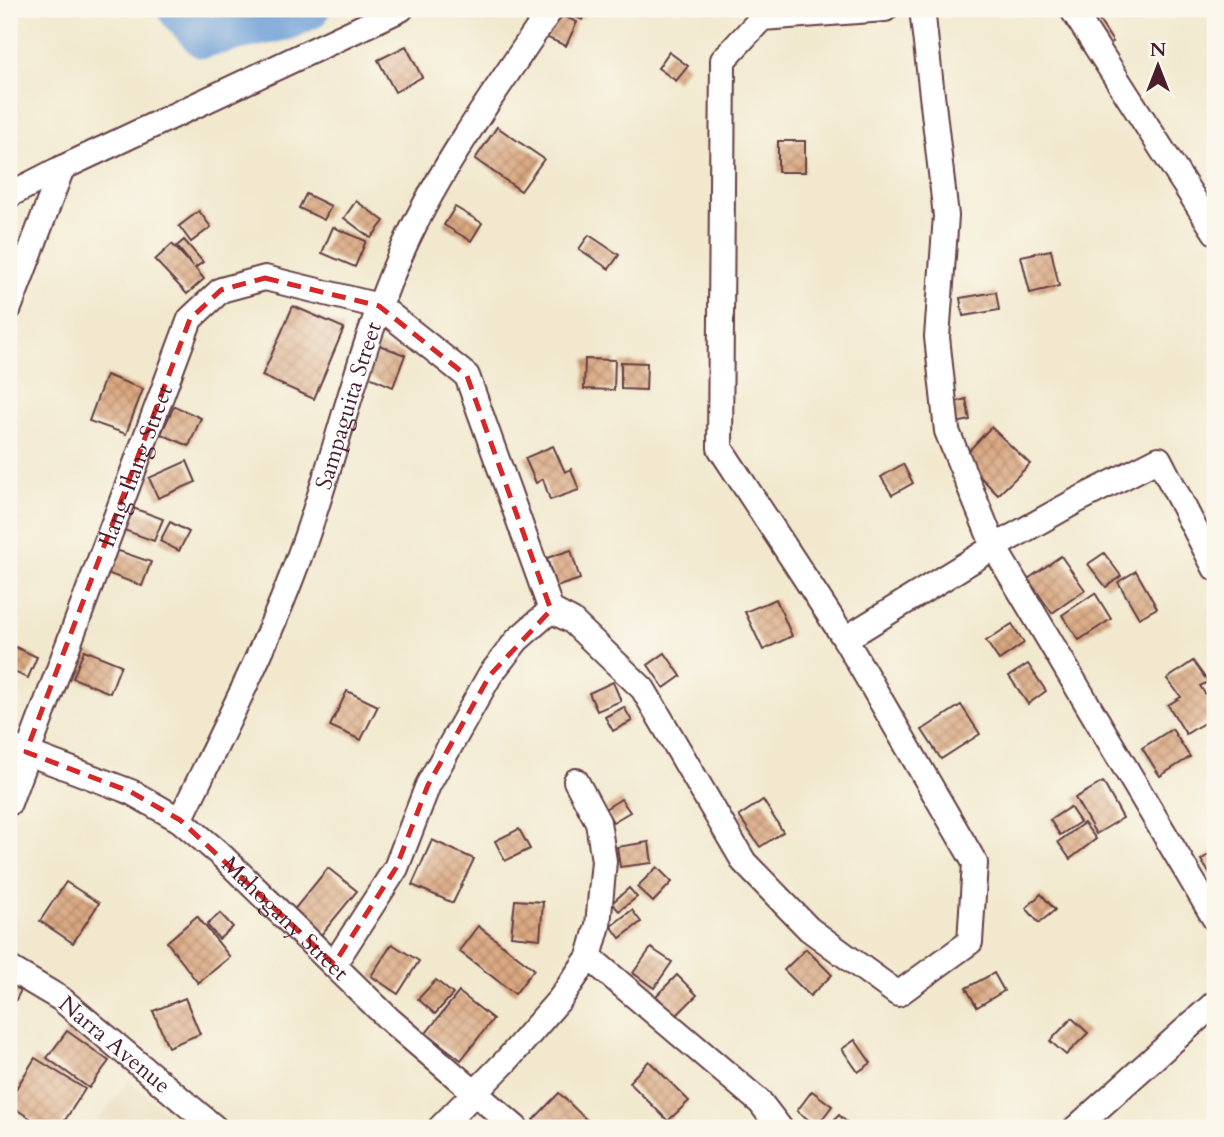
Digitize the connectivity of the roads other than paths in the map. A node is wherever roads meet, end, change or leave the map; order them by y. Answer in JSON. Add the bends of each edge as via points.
{"nodes":[{"id":1,"x":401,"y":9,"type":"edge"},
{"id":2,"x":551,"y":9,"type":"edge"},
{"id":3,"x":886,"y":9,"type":"edge"},
{"id":4,"x":922,"y":9,"type":"edge"},
{"id":5,"x":1072,"y":9,"type":"edge"},
{"id":6,"x":62,"y":168,"type":"junction"},
{"id":7,"x":9,"y":195,"type":"edge"},
{"id":8,"x":1215,"y":232,"type":"edge"},
{"id":9,"x":379,"y":306,"type":"junction"},
{"id":10,"x":9,"y":308,"type":"edge"},
{"id":11,"x":994,"y":547,"type":"junction"},
{"id":12,"x":1215,"y":568,"type":"edge"},
{"id":13,"x":551,"y":610,"type":"junction"},
{"id":14,"x":845,"y":639,"type":"junction"},
{"id":15,"x":18,"y":749,"type":"edge"},
{"id":16,"x":576,"y":781,"type":"dead end"},
{"id":17,"x":9,"y":803,"type":"edge"},
{"id":18,"x":180,"y":820,"type":"junction"},
{"id":19,"x":1215,"y":919,"type":"edge"},
{"id":20,"x":589,"y":957,"type":"junction"},
{"id":21,"x":334,"y":964,"type":"junction"},
{"id":22,"x":9,"y":968,"type":"edge"},
{"id":23,"x":1215,"y":1003,"type":"edge"},
{"id":24,"x":477,"y":1092,"type":"junction"},
{"id":25,"x":215,"y":1128,"type":"edge"},
{"id":26,"x":440,"y":1128,"type":"edge"},
{"id":27,"x":516,"y":1128,"type":"edge"},
{"id":28,"x":780,"y":1128,"type":"edge"},
{"id":29,"x":1076,"y":1128,"type":"edge"}],
"edges":[{"from":1,"to":6,"type":"street"},
{"from":2,"to":9,"type":"street","name":"Sampaguita Street","via":[[445,170],[409,236]]},
{"from":3,"to":14,"type":"street","via":[[762,18],[723,60],[720,448]]},
{"from":4,"to":11,"type":"street","via":[[946,216],[937,337],[947,431]]},
{"from":5,"to":8,"type":"street"},
{"from":6,"to":7,"type":"street"},
{"from":6,"to":10,"type":"street"},
{"from":9,"to":13,"type":"street","via":[[467,376]]},
{"from":9,"to":15,"type":"street","name":"Ilang-Ilang Street","via":[[265,278],[220,290],[190,320]]},
{"from":9,"to":18,"type":"street","name":"Sampaguita Street","via":[[302,549],[267,636]]},
{"from":11,"to":12,"type":"street","via":[[1159,459]]},
{"from":11,"to":14,"type":"street"},
{"from":11,"to":19,"type":"street"},
{"from":13,"to":14,"type":"street","via":[[572,621],[643,689],[744,862],[809,929],[898,994],[970,942],[975,863]]},
{"from":13,"to":21,"type":"street","via":[[517,640],[490,675],[428,785],[396,868]]},
{"from":15,"to":17,"type":"street","name":"Ilang-Ilang Street"},
{"from":15,"to":18,"type":"street","name":"Mahogany Street","via":[[131,792]]},
{"from":16,"to":20,"type":"street","via":[[597,822],[604,861]]},
{"from":18,"to":21,"type":"street","name":"Mahogany Street"},
{"from":20,"to":24,"type":"street","via":[[560,999]]},
{"from":20,"to":28,"type":"street","via":[[760,1102]]},
{"from":21,"to":24,"type":"street","name":"Mahogany Street","via":[[390,1020]]},
{"from":22,"to":25,"type":"street","name":"Narra Avenue","via":[[61,999]]},
{"from":23,"to":29,"type":"street"},
{"from":24,"to":26,"type":"street"},
{"from":24,"to":27,"type":"street","name":"Mahogany Street"}]}
